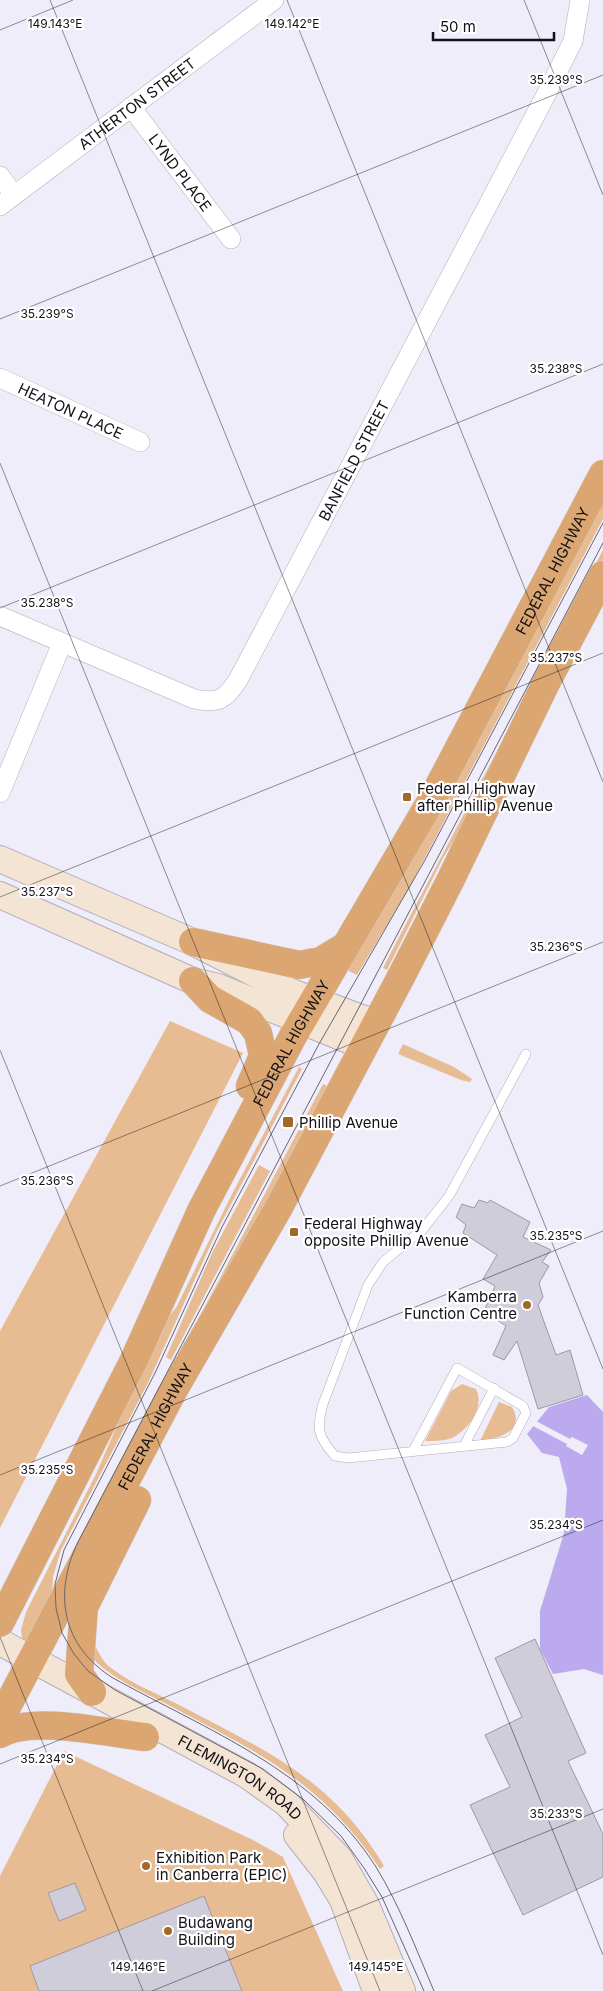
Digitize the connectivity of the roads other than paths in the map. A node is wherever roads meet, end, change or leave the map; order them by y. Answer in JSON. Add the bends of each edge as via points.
{"nodes":[{"id":1,"x":274,"y":0,"type":"edge"},
{"id":2,"x":580,"y":0,"type":"edge"},
{"id":3,"x":131,"y":107,"type":"junction"},
{"id":4,"x":0,"y":176,"type":"edge"},
{"id":5,"x":7,"y":200,"type":"edge"},
{"id":6,"x":231,"y":239,"type":"dead end"},
{"id":7,"x":0,"y":378,"type":"edge"},
{"id":8,"x":140,"y":442,"type":"dead end"},
{"id":9,"x":603,"y":474,"type":"edge"},
{"id":10,"x":603,"y":575,"type":"edge"},
{"id":11,"x":0,"y":616,"type":"edge"},
{"id":12,"x":62,"y":643,"type":"junction"},
{"id":13,"x":0,"y":793,"type":"edge"},
{"id":14,"x":0,"y":859,"type":"edge"},
{"id":15,"x":0,"y":895,"type":"edge"},
{"id":16,"x":193,"y":942,"type":"junction"},
{"id":17,"x":344,"y":946,"type":"junction"},
{"id":18,"x":193,"y":981,"type":"junction"},
{"id":19,"x":308,"y":1011,"type":"junction"},
{"id":20,"x":369,"y":1035,"type":"junction"},
{"id":21,"x":526,"y":1054,"type":"dead end"},
{"id":22,"x":201,"y":1211,"type":"junction"},
{"id":23,"x":494,"y":1388,"type":"junction"},
{"id":24,"x":156,"y":1424,"type":"junction"},
{"id":25,"x":464,"y":1446,"type":"junction"},
{"id":26,"x":414,"y":1451,"type":"junction"},
{"id":27,"x":0,"y":1623,"type":"edge"},
{"id":28,"x":0,"y":1642,"type":"edge"},
{"id":29,"x":0,"y":1663,"type":"edge"},
{"id":30,"x":29,"y":1668,"type":"junction"},
{"id":31,"x":92,"y":1692,"type":"junction"},
{"id":32,"x":0,"y":1720,"type":"edge"},
{"id":33,"x":0,"y":1734,"type":"edge"},
{"id":34,"x":145,"y":1737,"type":"junction"},
{"id":35,"x":376,"y":1991,"type":"edge"},
{"id":36,"x":402,"y":1991,"type":"edge"}],
"edges":[{"from":1,"to":3,"type":"street","name":"ATHERTON STREET"},
{"from":2,"to":12,"type":"street","name":"BANFIELD STREET","via":[[573,41],[548,91],[228,696],[210,703],[194,699]]},
{"from":3,"to":5,"type":"street","name":"ATHERTON STREET"},
{"from":3,"to":6,"type":"street","name":"LYND PLACE"},
{"from":4,"to":5,"type":"street"},
{"from":7,"to":8,"type":"street","name":"HEATON PLACE"},
{"from":9,"to":17,"type":"highway","name":"FEDERAL HIGHWAY","via":[[431,801]]},
{"from":10,"to":20,"type":"highway","name":"FEDERAL HIGHWAY","via":[[533,709],[450,882]]},
{"from":11,"to":12,"type":"street","name":"BANFIELD STREET"},
{"from":12,"to":13,"type":"street"},
{"from":14,"to":16,"type":"main road"},
{"from":15,"to":18,"type":"main road"},
{"from":16,"to":17,"type":"highway","via":[[299,965],[321,962]]},
{"from":16,"to":19,"type":"main road","via":[[291,992]]},
{"from":17,"to":19,"type":"highway","name":"FEDERAL HIGHWAY"},
{"from":18,"to":19,"type":"main road"},
{"from":18,"to":22,"type":"highway","via":[[210,999],[236,1012],[252,1025],[263,1051],[258,1070],[203,1173],[199,1194]]},
{"from":19,"to":20,"type":"main road"},
{"from":19,"to":22,"type":"highway","name":"FEDERAL HIGHWAY"},
{"from":20,"to":24,"type":"highway","name":"FEDERAL HIGHWAY","via":[[278,1209]]},
{"from":21,"to":26,"type":"lane","via":[[449,1196],[423,1229],[383,1262],[368,1285],[322,1404],[319,1430],[322,1442],[335,1456],[348,1458]]},
{"from":22,"to":27,"type":"highway","name":"FEDERAL HIGHWAY","via":[[134,1360]]},
{"from":23,"to":25,"type":"lane"},
{"from":23,"to":25,"type":"lane","via":[[523,1406],[526,1413],[507,1442]]},
{"from":23,"to":26,"type":"lane","via":[[456,1368]]},
{"from":24,"to":30,"type":"highway","name":"FEDERAL HIGHWAY"},
{"from":24,"to":31,"type":"highway","via":[[150,1474],[84,1607],[79,1674]]},
{"from":25,"to":26,"type":"lane"},
{"from":28,"to":30,"type":"main road","name":"FLEMINGTON ROAD"},
{"from":29,"to":30,"type":"main road","name":"FLEMINGTON ROAD"},
{"from":30,"to":31,"type":"main road","name":"FLEMINGTON ROAD"},
{"from":30,"to":32,"type":"highway","name":"FEDERAL HIGHWAY"},
{"from":30,"to":34,"type":"main road","name":"FLEMINGTON ROAD"},
{"from":31,"to":36,"type":"main road","name":"FLEMINGTON ROAD","via":[[247,1776],[304,1819],[339,1858],[366,1905]]},
{"from":33,"to":34,"type":"highway","via":[[9,1728],[30,1724]]},
{"from":34,"to":35,"type":"main road","name":"FLEMINGTON ROAD","via":[[236,1783],[292,1828],[326,1872],[342,1900]]}]}
